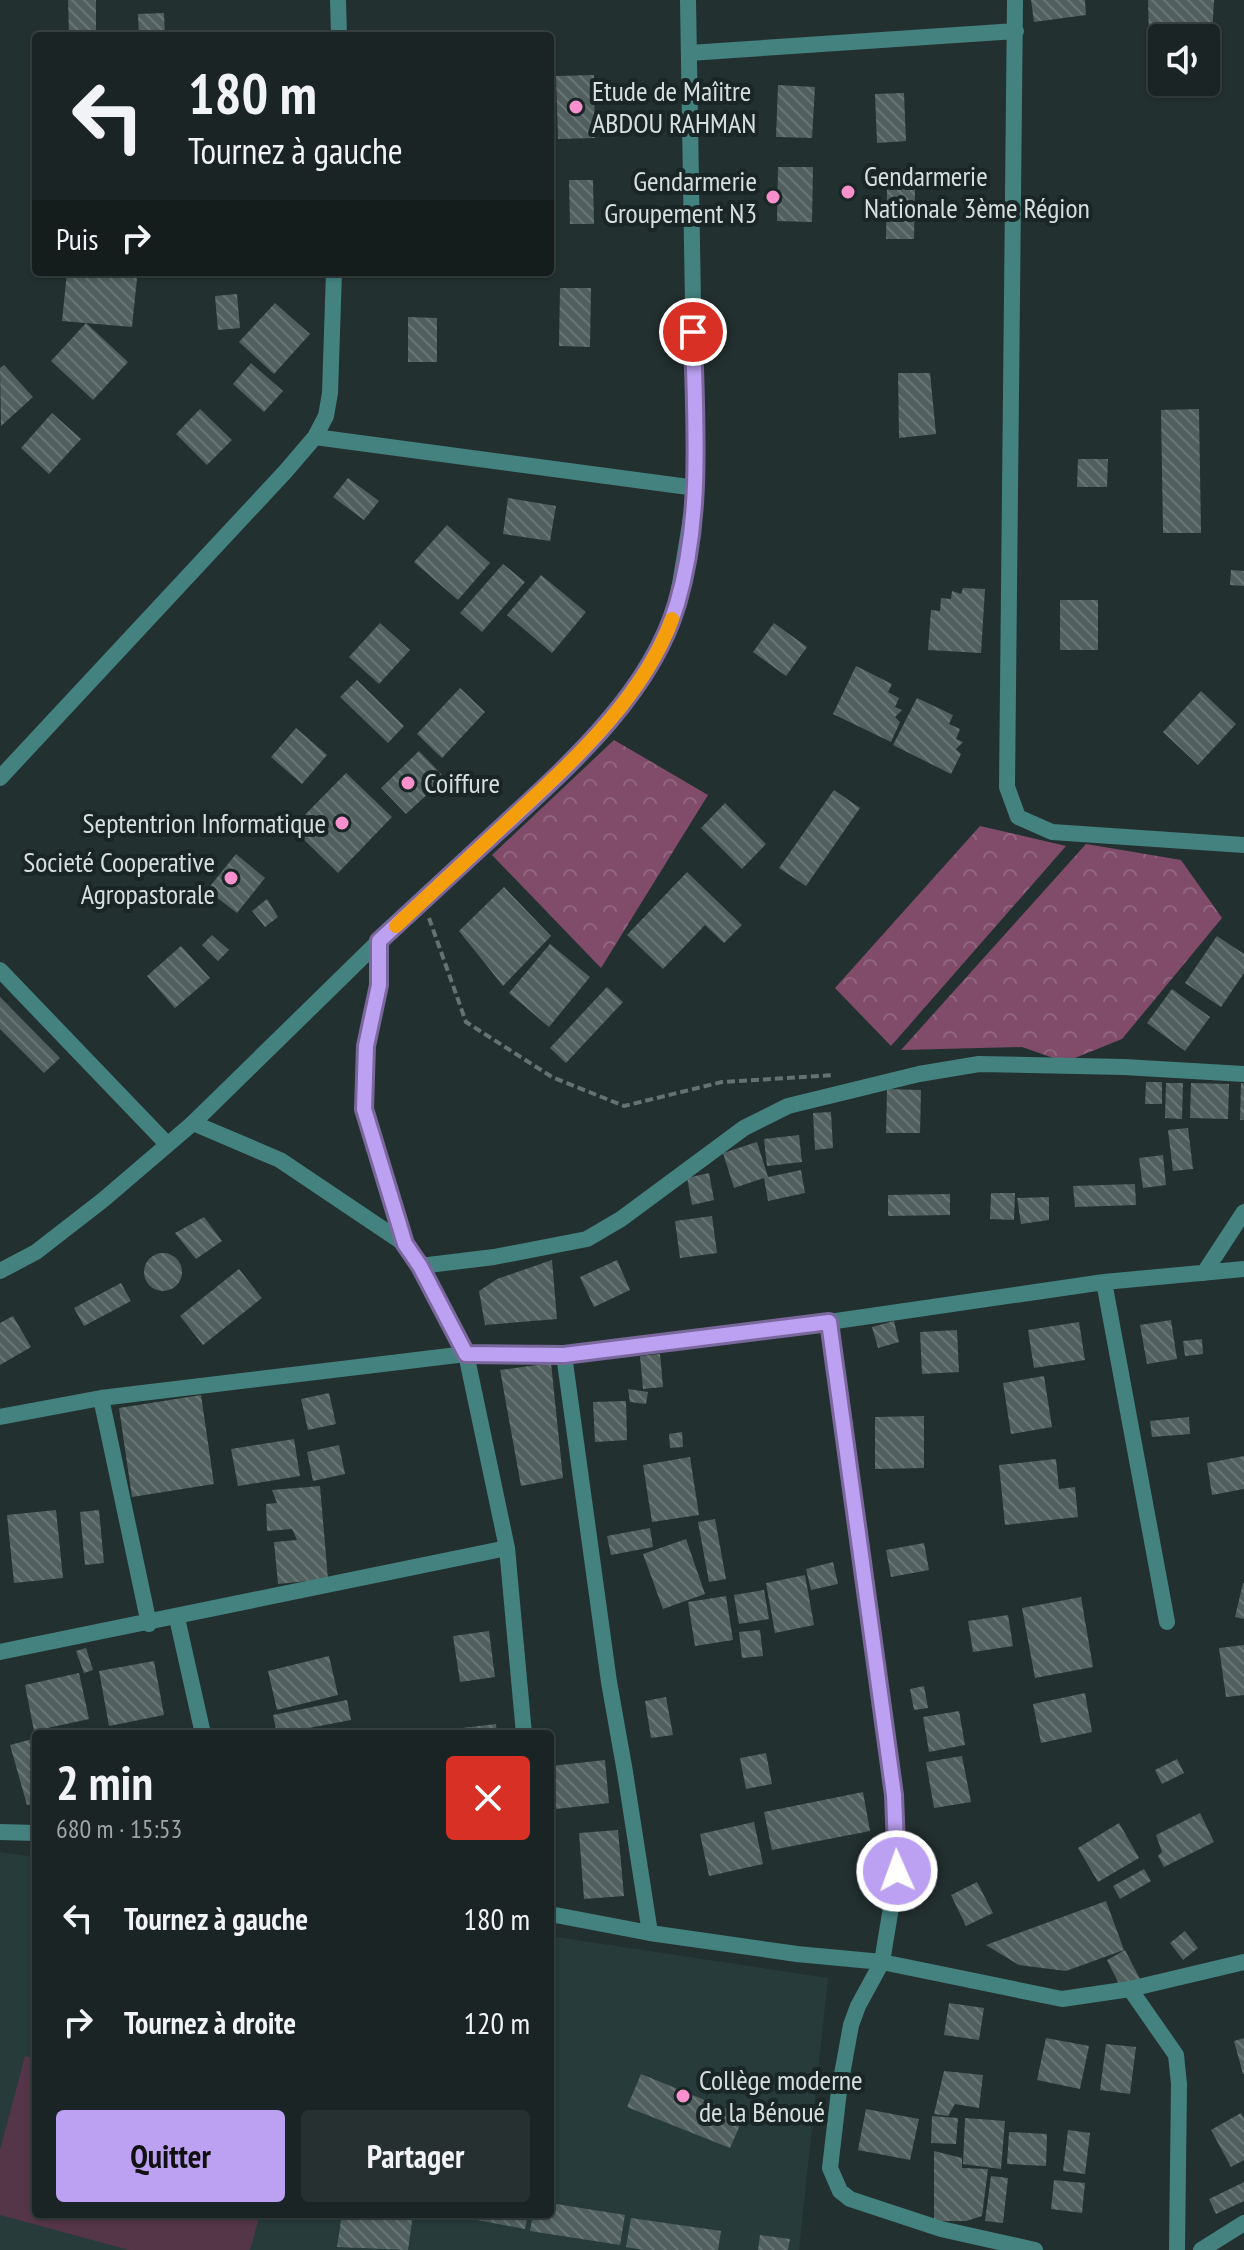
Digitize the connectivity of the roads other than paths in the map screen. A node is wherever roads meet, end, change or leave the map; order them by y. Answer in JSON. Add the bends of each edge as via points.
{"nodes":[{"id":1,"x":338,"y":0,"type":"edge"},
{"id":2,"x":688,"y":0,"type":"edge"},
{"id":3,"x":1015,"y":0,"type":"edge"},
{"id":4,"x":1016,"y":31,"type":"junction"},
{"id":5,"x":339,"y":32,"type":"edge"},
{"id":6,"x":689,"y":53,"type":"junction"},
{"id":7,"x":334,"y":276,"type":"edge"},
{"id":8,"x":315,"y":437,"type":"junction"},
{"id":9,"x":696,"y":488,"type":"junction"},
{"id":10,"x":0,"y":778,"type":"edge"},
{"id":11,"x":1244,"y":845,"type":"edge"},
{"id":12,"x":379,"y":941,"type":"junction"},
{"id":13,"x":0,"y":970,"type":"edge"},
{"id":14,"x":1244,"y":1074,"type":"edge"},
{"id":15,"x":193,"y":1123,"type":"junction"},
{"id":16,"x":167,"y":1144,"type":"junction"},
{"id":17,"x":1244,"y":1212,"type":"edge"},
{"id":18,"x":405,"y":1244,"type":"junction"},
{"id":19,"x":420,"y":1266,"type":"junction"},
{"id":20,"x":1244,"y":1269,"type":"edge"},
{"id":21,"x":0,"y":1271,"type":"edge"},
{"id":22,"x":1204,"y":1273,"type":"junction"},
{"id":23,"x":1104,"y":1282,"type":"junction"},
{"id":24,"x":829,"y":1322,"type":"junction"},
{"id":25,"x":466,"y":1354,"type":"junction"},
{"id":26,"x":564,"y":1355,"type":"junction"},
{"id":27,"x":101,"y":1398,"type":"junction"},
{"id":28,"x":0,"y":1417,"type":"edge"},
{"id":29,"x":507,"y":1548,"type":"junction"},
{"id":30,"x":177,"y":1618,"type":"junction"},
{"id":31,"x":1167,"y":1622,"type":"dead end"},
{"id":32,"x":149,"y":1624,"type":"junction"},
{"id":33,"x":0,"y":1652,"type":"edge"},
{"id":34,"x":202,"y":1730,"type":"edge"},
{"id":35,"x":524,"y":1730,"type":"edge"},
{"id":36,"x":0,"y":1832,"type":"edge"},
{"id":37,"x":32,"y":1833,"type":"edge"},
{"id":38,"x":554,"y":1915,"type":"edge"},
{"id":39,"x":650,"y":1933,"type":"junction"},
{"id":40,"x":882,"y":1962,"type":"junction"},
{"id":41,"x":1244,"y":1962,"type":"edge"},
{"id":42,"x":1130,"y":1989,"type":"junction"},
{"id":43,"x":1244,"y":2223,"type":"edge"},
{"id":44,"x":1035,"y":2250,"type":"edge"},
{"id":45,"x":1177,"y":2250,"type":"edge"},
{"id":46,"x":1201,"y":2250,"type":"edge"}],
"edges":[{"from":1,"to":5,"type":"street"},
{"from":2,"to":6,"type":"street"},
{"from":3,"to":4,"type":"street"},
{"from":4,"to":6,"type":"street"},
{"from":4,"to":11,"type":"street","via":[[1007,787],[1018,817],[1052,832]]},
{"from":6,"to":9,"type":"street"},
{"from":7,"to":8,"type":"street","via":[[330,393]]},
{"from":8,"to":9,"type":"street"},
{"from":8,"to":10,"type":"street"},
{"from":9,"to":12,"type":"street","via":[[677,602],[666,636],[639,681],[581,753]]},
{"from":12,"to":15,"type":"street"},
{"from":12,"to":18,"type":"street","via":[[364,1109]]},
{"from":13,"to":16,"type":"street"},
{"from":14,"to":19,"type":"street","via":[[979,1064],[904,1078],[788,1106],[744,1128],[587,1239]]},
{"from":15,"to":16,"type":"street"},
{"from":15,"to":18,"type":"street","via":[[280,1160]]},
{"from":16,"to":21,"type":"street","via":[[36,1252]]},
{"from":17,"to":22,"type":"street"},
{"from":18,"to":19,"type":"street"},
{"from":19,"to":25,"type":"street"},
{"from":20,"to":22,"type":"street"},
{"from":22,"to":23,"type":"street"},
{"from":23,"to":24,"type":"street"},
{"from":23,"to":31,"type":"street"},
{"from":24,"to":26,"type":"street"},
{"from":24,"to":40,"type":"street","via":[[894,1795],[897,1871]]},
{"from":25,"to":26,"type":"street"},
{"from":25,"to":27,"type":"street"},
{"from":25,"to":29,"type":"street"},
{"from":26,"to":39,"type":"street"},
{"from":27,"to":28,"type":"street"},
{"from":27,"to":32,"type":"street"},
{"from":29,"to":30,"type":"street"},
{"from":29,"to":35,"type":"street"},
{"from":30,"to":32,"type":"street"},
{"from":30,"to":34,"type":"street"},
{"from":32,"to":33,"type":"street"},
{"from":36,"to":37,"type":"street"},
{"from":38,"to":39,"type":"street"},
{"from":39,"to":40,"type":"street"},
{"from":40,"to":42,"type":"street","via":[[1062,1999]]},
{"from":40,"to":44,"type":"street","via":[[851,2025],[831,2152],[833,2180],[850,2199],[941,2229]]},
{"from":41,"to":42,"type":"street"},
{"from":42,"to":45,"type":"street","via":[[1176,2055]]},
{"from":43,"to":46,"type":"street"}]}
